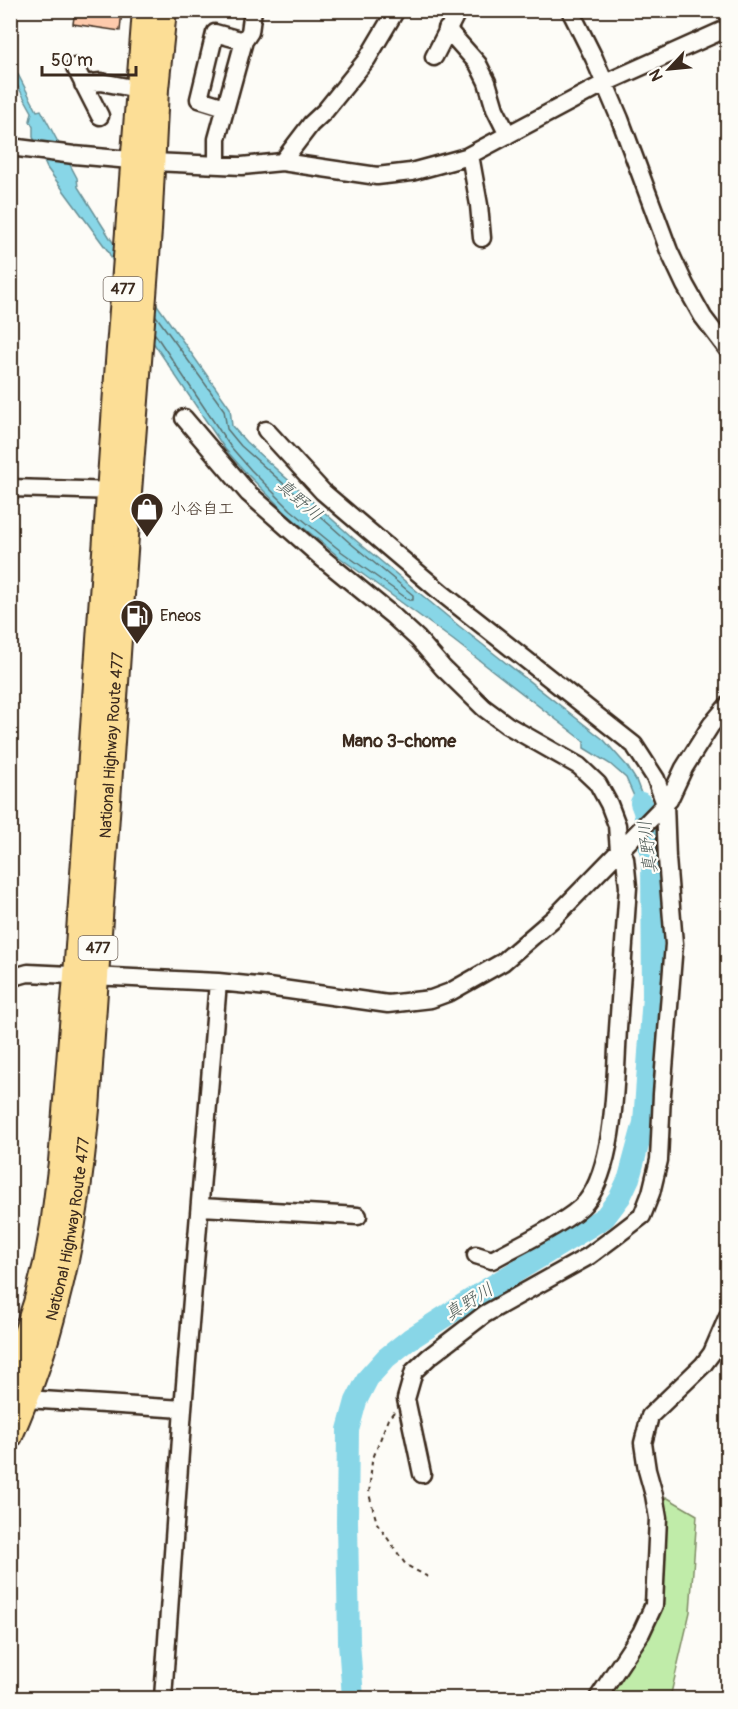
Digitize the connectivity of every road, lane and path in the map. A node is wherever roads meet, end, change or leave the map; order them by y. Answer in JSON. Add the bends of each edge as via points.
{"nodes":[{"id":1,"x":145,"y":10,"type":"edge"},
{"id":2,"x":164,"y":10,"type":"edge"},
{"id":3,"x":253,"y":10,"type":"edge"},
{"id":4,"x":396,"y":10,"type":"edge"},
{"id":5,"x":458,"y":10,"type":"edge"},
{"id":6,"x":570,"y":10,"type":"edge"},
{"id":7,"x":728,"y":28,"type":"edge"},
{"id":8,"x":447,"y":30,"type":"junction"},
{"id":9,"x":244,"y":41,"type":"junction"},
{"id":10,"x":434,"y":57,"type":"dead end"},
{"id":11,"x":75,"y":67,"type":"dead end"},
{"id":12,"x":605,"y":83,"type":"junction"},
{"id":13,"x":84,"y":84,"type":"junction"},
{"id":14,"x":138,"y":88,"type":"junction"},
{"id":15,"x":225,"y":107,"type":"junction"},
{"id":16,"x":100,"y":116,"type":"dead end"},
{"id":17,"x":508,"y":135,"type":"junction"},
{"id":18,"x":18,"y":148,"type":"edge"},
{"id":19,"x":470,"y":155,"type":"junction"},
{"id":20,"x":143,"y":161,"type":"junction"},
{"id":21,"x":282,"y":162,"type":"junction"},
{"id":22,"x":217,"y":165,"type":"junction"},
{"id":23,"x":482,"y":238,"type":"dead end"},
{"id":24,"x":728,"y":350,"type":"edge"},
{"id":25,"x":184,"y":418,"type":"dead end"},
{"id":26,"x":266,"y":430,"type":"dead end"},
{"id":27,"x":10,"y":488,"type":"edge"},
{"id":28,"x":119,"y":491,"type":"junction"},
{"id":29,"x":728,"y":705,"type":"edge"},
{"id":30,"x":662,"y":807,"type":"junction"},
{"id":31,"x":623,"y":847,"type":"junction"},
{"id":32,"x":86,"y":976,"type":"junction"},
{"id":33,"x":10,"y":978,"type":"edge"},
{"id":34,"x":218,"y":982,"type":"junction"},
{"id":35,"x":201,"y":1207,"type":"junction"},
{"id":36,"x":358,"y":1216,"type":"dead end"},
{"id":37,"x":476,"y":1254,"type":"dead end"},
{"id":38,"x":728,"y":1316,"type":"edge"},
{"id":39,"x":18,"y":1390,"type":"edge"},
{"id":40,"x":406,"y":1399,"type":"junction"},
{"id":41,"x":183,"y":1409,"type":"junction"},
{"id":42,"x":10,"y":1436,"type":"edge"},
{"id":43,"x":422,"y":1474,"type":"dead end"},
{"id":44,"x":430,"y":1578,"type":"dead end"},
{"id":45,"x":164,"y":1698,"type":"edge"},
{"id":46,"x":598,"y":1698,"type":"edge"}],
"edges":[{"from":1,"to":14,"type":"highway","name":"National Highway Route 477","number":"477"},
{"from":2,"to":20,"type":"highway","name":"National Highway Route 477","number":"477"},
{"from":3,"to":9,"type":"street","via":[[250,32]]},
{"from":4,"to":21,"type":"street","via":[[367,59]]},
{"from":5,"to":8,"type":"street"},
{"from":6,"to":12,"type":"street"},
{"from":7,"to":12,"type":"street"},
{"from":8,"to":10,"type":"street"},
{"from":8,"to":17,"type":"street","via":[[478,64]]},
{"from":9,"to":15,"type":"street"},
{"from":9,"to":15,"type":"street","via":[[215,33],[199,99]]},
{"from":11,"to":13,"type":"street"},
{"from":12,"to":17,"type":"street"},
{"from":12,"to":24,"type":"street","via":[[681,277]]},
{"from":13,"to":14,"type":"street","via":[[100,82]]},
{"from":13,"to":16,"type":"street"},
{"from":14,"to":20,"type":"highway","name":"National Highway Route 477","number":"477"},
{"from":15,"to":22,"type":"street","via":[[217,139]]},
{"from":17,"to":19,"type":"street"},
{"from":18,"to":20,"type":"street"},
{"from":19,"to":21,"type":"street","via":[[411,172],[377,176]]},
{"from":19,"to":23,"type":"street"},
{"from":20,"to":22,"type":"street"},
{"from":20,"to":28,"type":"highway","name":"National Highway Route 477","number":"477","via":[[149,230],[138,375]]},
{"from":20,"to":28,"type":"highway","name":"National Highway Route 477","number":"477","via":[[129,216],[117,362]]},
{"from":21,"to":22,"type":"street"},
{"from":25,"to":31,"type":"street","via":[[248,493],[393,616],[484,708],[579,766],[598,784]]},
{"from":26,"to":30,"type":"street","via":[[323,492],[443,594],[634,745],[656,779]]},
{"from":27,"to":28,"type":"street"},
{"from":28,"to":32,"type":"highway","name":"National Highway Route 477","number":"477"},
{"from":29,"to":30,"type":"street","via":[[711,725]]},
{"from":30,"to":31,"type":"street"},
{"from":30,"to":40,"type":"street","via":[[674,944],[659,1160],[642,1216],[589,1256],[485,1314],[414,1371]]},
{"from":31,"to":34,"type":"street","via":[[554,918],[503,962],[431,999],[388,1004]]},
{"from":31,"to":37,"type":"street","via":[[628,887],[613,1100],[607,1152],[598,1183],[585,1203],[562,1221],[492,1260]]},
{"from":32,"to":33,"type":"street","via":[[28,973]]},
{"from":32,"to":34,"type":"street"},
{"from":32,"to":39,"type":"highway","name":"National Highway Route 477","number":"477","via":[[53,1226]]},
{"from":34,"to":35,"type":"street"},
{"from":35,"to":36,"type":"street"},
{"from":35,"to":41,"type":"street"},
{"from":38,"to":46,"type":"street","via":[[712,1353],[650,1416],[643,1443],[658,1518],[654,1605],[641,1633]]},
{"from":39,"to":41,"type":"street"},
{"from":39,"to":42,"type":"highway","name":"National Highway Route 477","number":"477"},
{"from":40,"to":43,"type":"street"},
{"from":40,"to":44,"type":"path","via":[[388,1419],[372,1461],[369,1494],[377,1523],[406,1565]]},
{"from":41,"to":45,"type":"street"}]}
